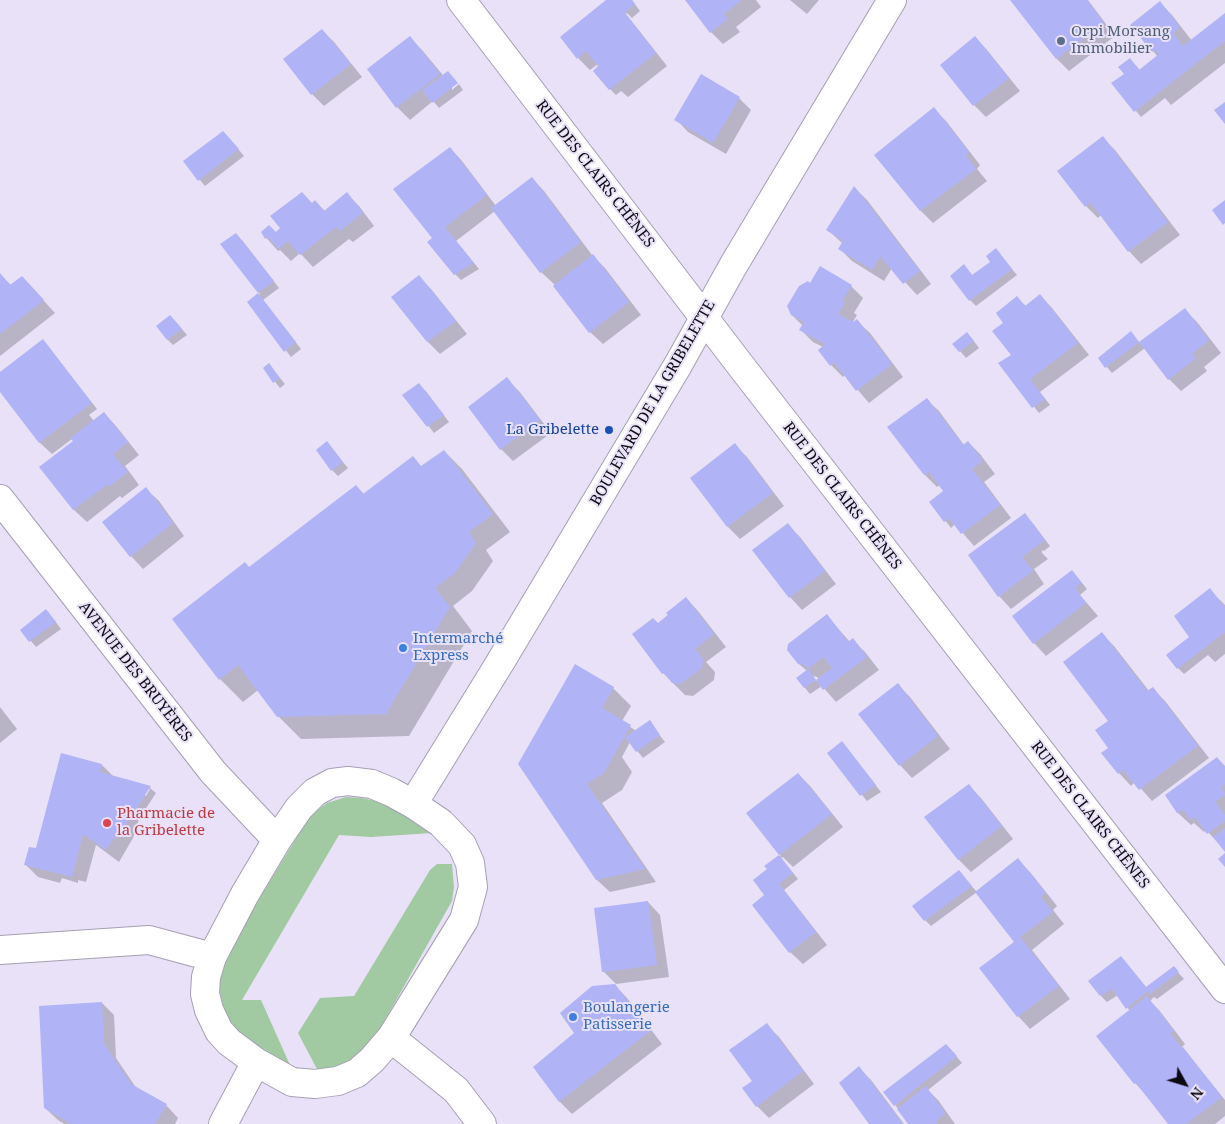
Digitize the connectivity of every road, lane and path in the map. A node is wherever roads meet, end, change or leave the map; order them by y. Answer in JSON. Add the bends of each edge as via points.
{"nodes":[{"id":1,"x":461,"y":0,"type":"edge"},
{"id":2,"x":892,"y":0,"type":"edge"},
{"id":3,"x":704,"y":317,"type":"junction"},
{"id":4,"x":0,"y":498,"type":"edge"},
{"id":5,"x":413,"y":804,"type":"junction"},
{"id":6,"x":278,"y":840,"type":"junction"},
{"id":7,"x":0,"y":950,"type":"edge"},
{"id":8,"x":212,"y":957,"type":"junction"},
{"id":9,"x":1225,"y":989,"type":"edge"},
{"id":10,"x":391,"y":1038,"type":"junction"},
{"id":11,"x":256,"y":1062,"type":"junction"},
{"id":12,"x":223,"y":1124,"type":"edge"},
{"id":13,"x":482,"y":1124,"type":"edge"}],
"edges":[{"from":1,"to":3,"type":"street","name":"RUE DES CLAIRS CHÊNES"},
{"from":2,"to":3,"type":"street","name":"BOULEVARD DE LA GRIBELETTE"},
{"from":3,"to":5,"type":"street","name":"BOULEVARD DE LA GRIBELETTE"},
{"from":3,"to":9,"type":"street","name":"RUE DES CLAIRS CHÊNES"},
{"from":4,"to":6,"type":"street","name":"AVENUE DES BRUYÈRES","via":[[213,772]]},
{"from":5,"to":6,"type":"street","via":[[372,784],[332,783],[315,792],[299,808]]},
{"from":5,"to":10,"type":"street","via":[[441,823],[462,845],[470,863],[473,887],[464,920]]},
{"from":6,"to":8,"type":"street"},
{"from":7,"to":8,"type":"street","via":[[149,940]]},
{"from":8,"to":11,"type":"street","via":[[205,994],[210,1017],[229,1042]]},
{"from":10,"to":11,"type":"street","via":[[357,1073],[338,1080],[315,1084],[292,1082]]},
{"from":10,"to":13,"type":"street","via":[[456,1090]]},
{"from":11,"to":12,"type":"street"}]}
